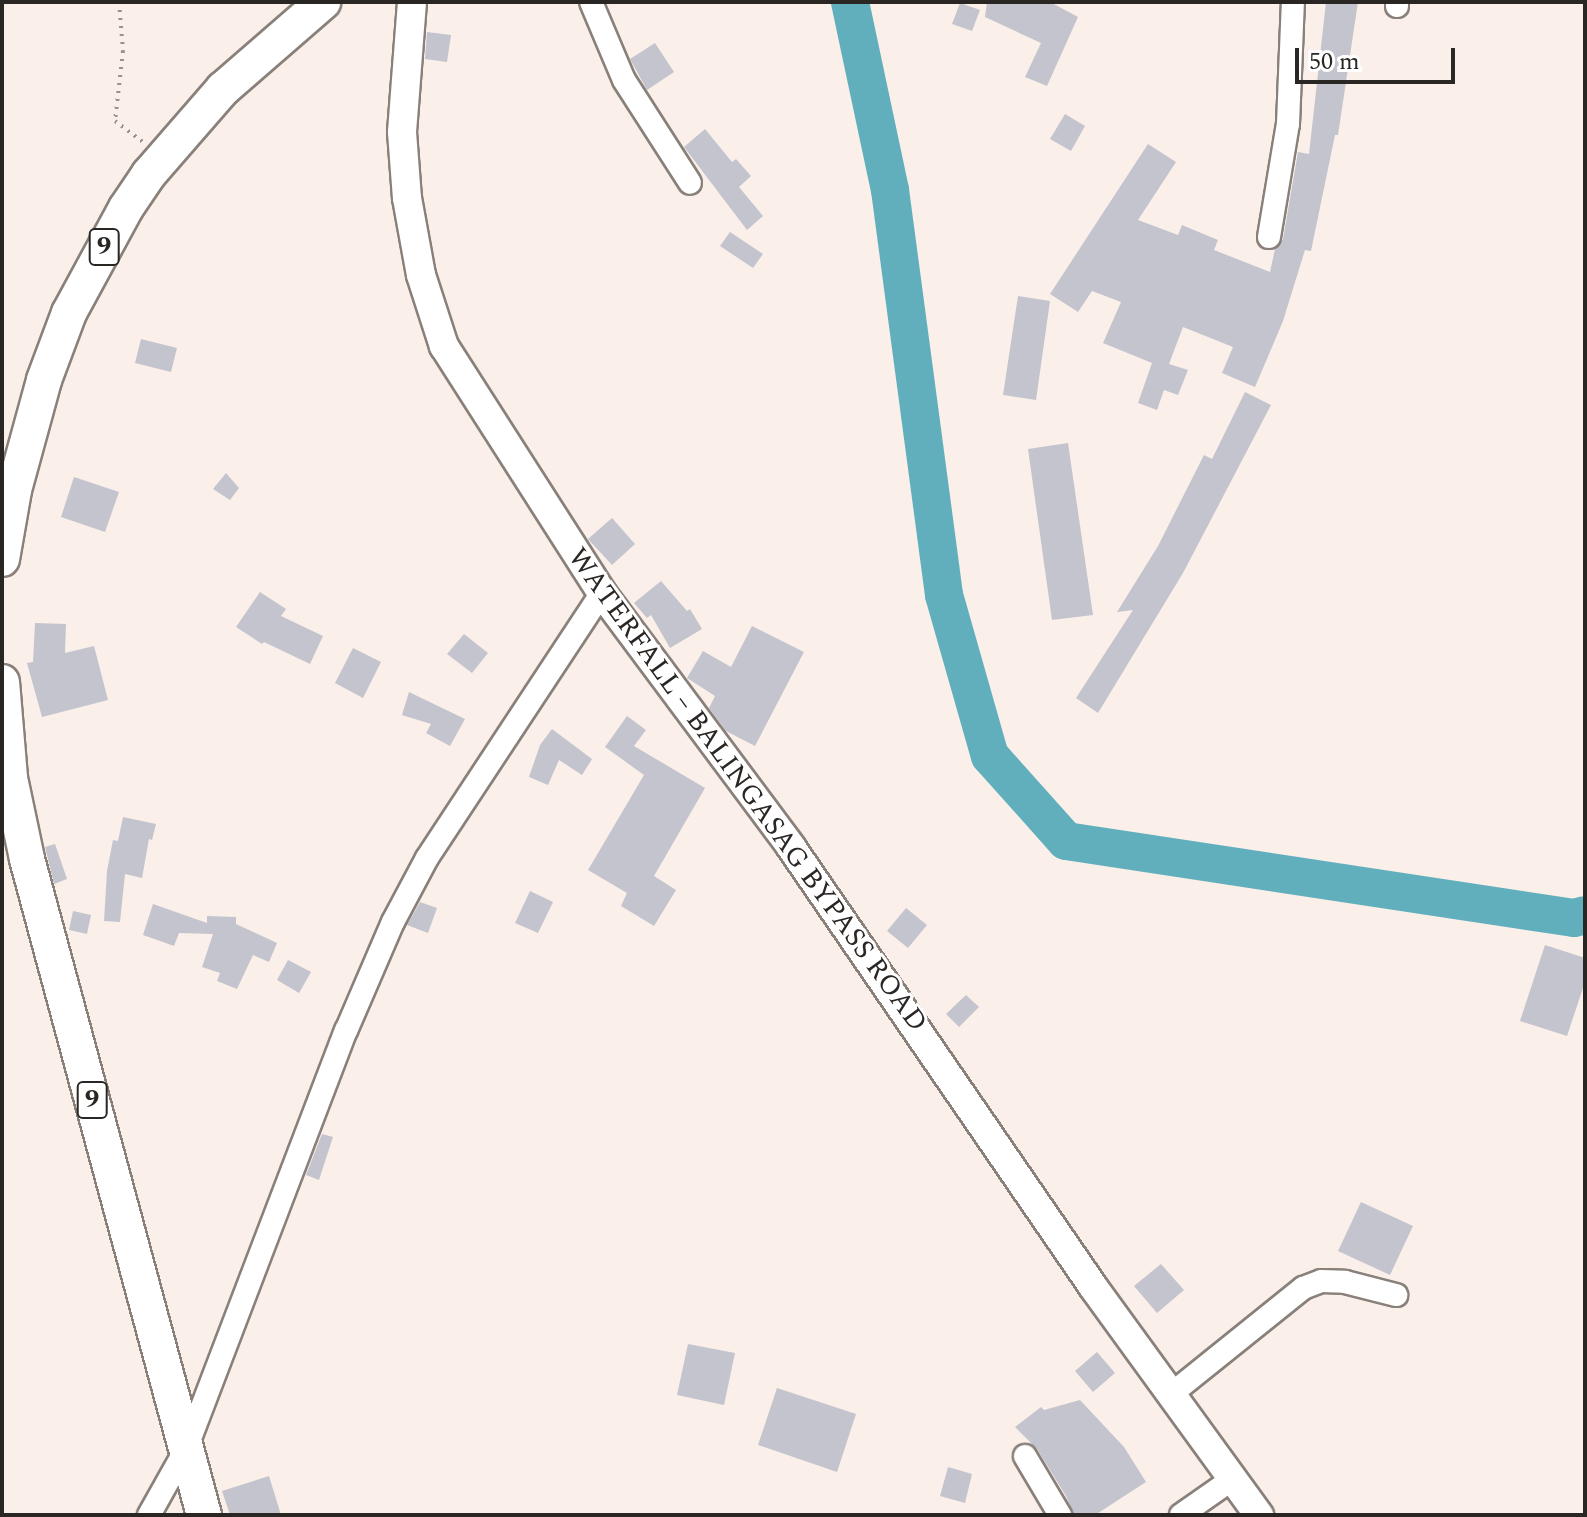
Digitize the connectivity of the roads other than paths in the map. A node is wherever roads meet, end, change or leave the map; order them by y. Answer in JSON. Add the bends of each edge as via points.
{"nodes":[{"id":1,"x":323,"y":2,"type":"edge"},
{"id":2,"x":412,"y":2,"type":"edge"},
{"id":3,"x":591,"y":2,"type":"edge"},
{"id":4,"x":1293,"y":2,"type":"edge"},
{"id":5,"x":690,"y":183,"type":"dead end"},
{"id":6,"x":1269,"y":237,"type":"dead end"},
{"id":7,"x":2,"y":559,"type":"edge"},
{"id":8,"x":602,"y":593,"type":"junction"},
{"id":9,"x":2,"y":682,"type":"edge"},
{"id":10,"x":1396,"y":1295,"type":"dead end"},
{"id":11,"x":1170,"y":1395,"type":"junction"},
{"id":12,"x":186,"y":1449,"type":"junction"},
{"id":13,"x":1025,"y":1456,"type":"dead end"},
{"id":14,"x":1231,"y":1480,"type":"junction"},
{"id":15,"x":149,"y":1515,"type":"edge"},
{"id":16,"x":204,"y":1515,"type":"edge"},
{"id":17,"x":1060,"y":1515,"type":"edge"},
{"id":18,"x":1181,"y":1515,"type":"edge"},
{"id":19,"x":1259,"y":1515,"type":"edge"}],
"edges":[{"from":1,"to":7,"type":"highway","number":"9","via":[[223,89],[163,156],[126,208],[69,313],[26,437]]},
{"from":2,"to":8,"type":"main road","name":"WATERFALL ‒ BALINGASAG BYPASS ROAD","via":[[402,132],[421,275],[444,346]]},
{"from":3,"to":5,"type":"street","via":[[624,80]]},
{"from":4,"to":6,"type":"street","via":[[1288,124]]},
{"from":8,"to":11,"type":"main road","name":"WATERFALL ‒ BALINGASAG BYPASS ROAD","via":[[791,847]]},
{"from":8,"to":12,"type":"street","via":[[427,858],[393,922]]},
{"from":9,"to":12,"type":"highway","number":"9","via":[[10,778],[27,859]]},
{"from":10,"to":11,"type":"street","via":[[1345,1282],[1321,1281],[1303,1288]]},
{"from":11,"to":14,"type":"main road","name":"WATERFALL ‒ BALINGASAG BYPASS ROAD"},
{"from":12,"to":15,"type":"street"},
{"from":12,"to":16,"type":"highway","number":"9"},
{"from":13,"to":17,"type":"street"},
{"from":14,"to":18,"type":"street"},
{"from":14,"to":19,"type":"main road","name":"WATERFALL ‒ BALINGASAG BYPASS ROAD"}]}
